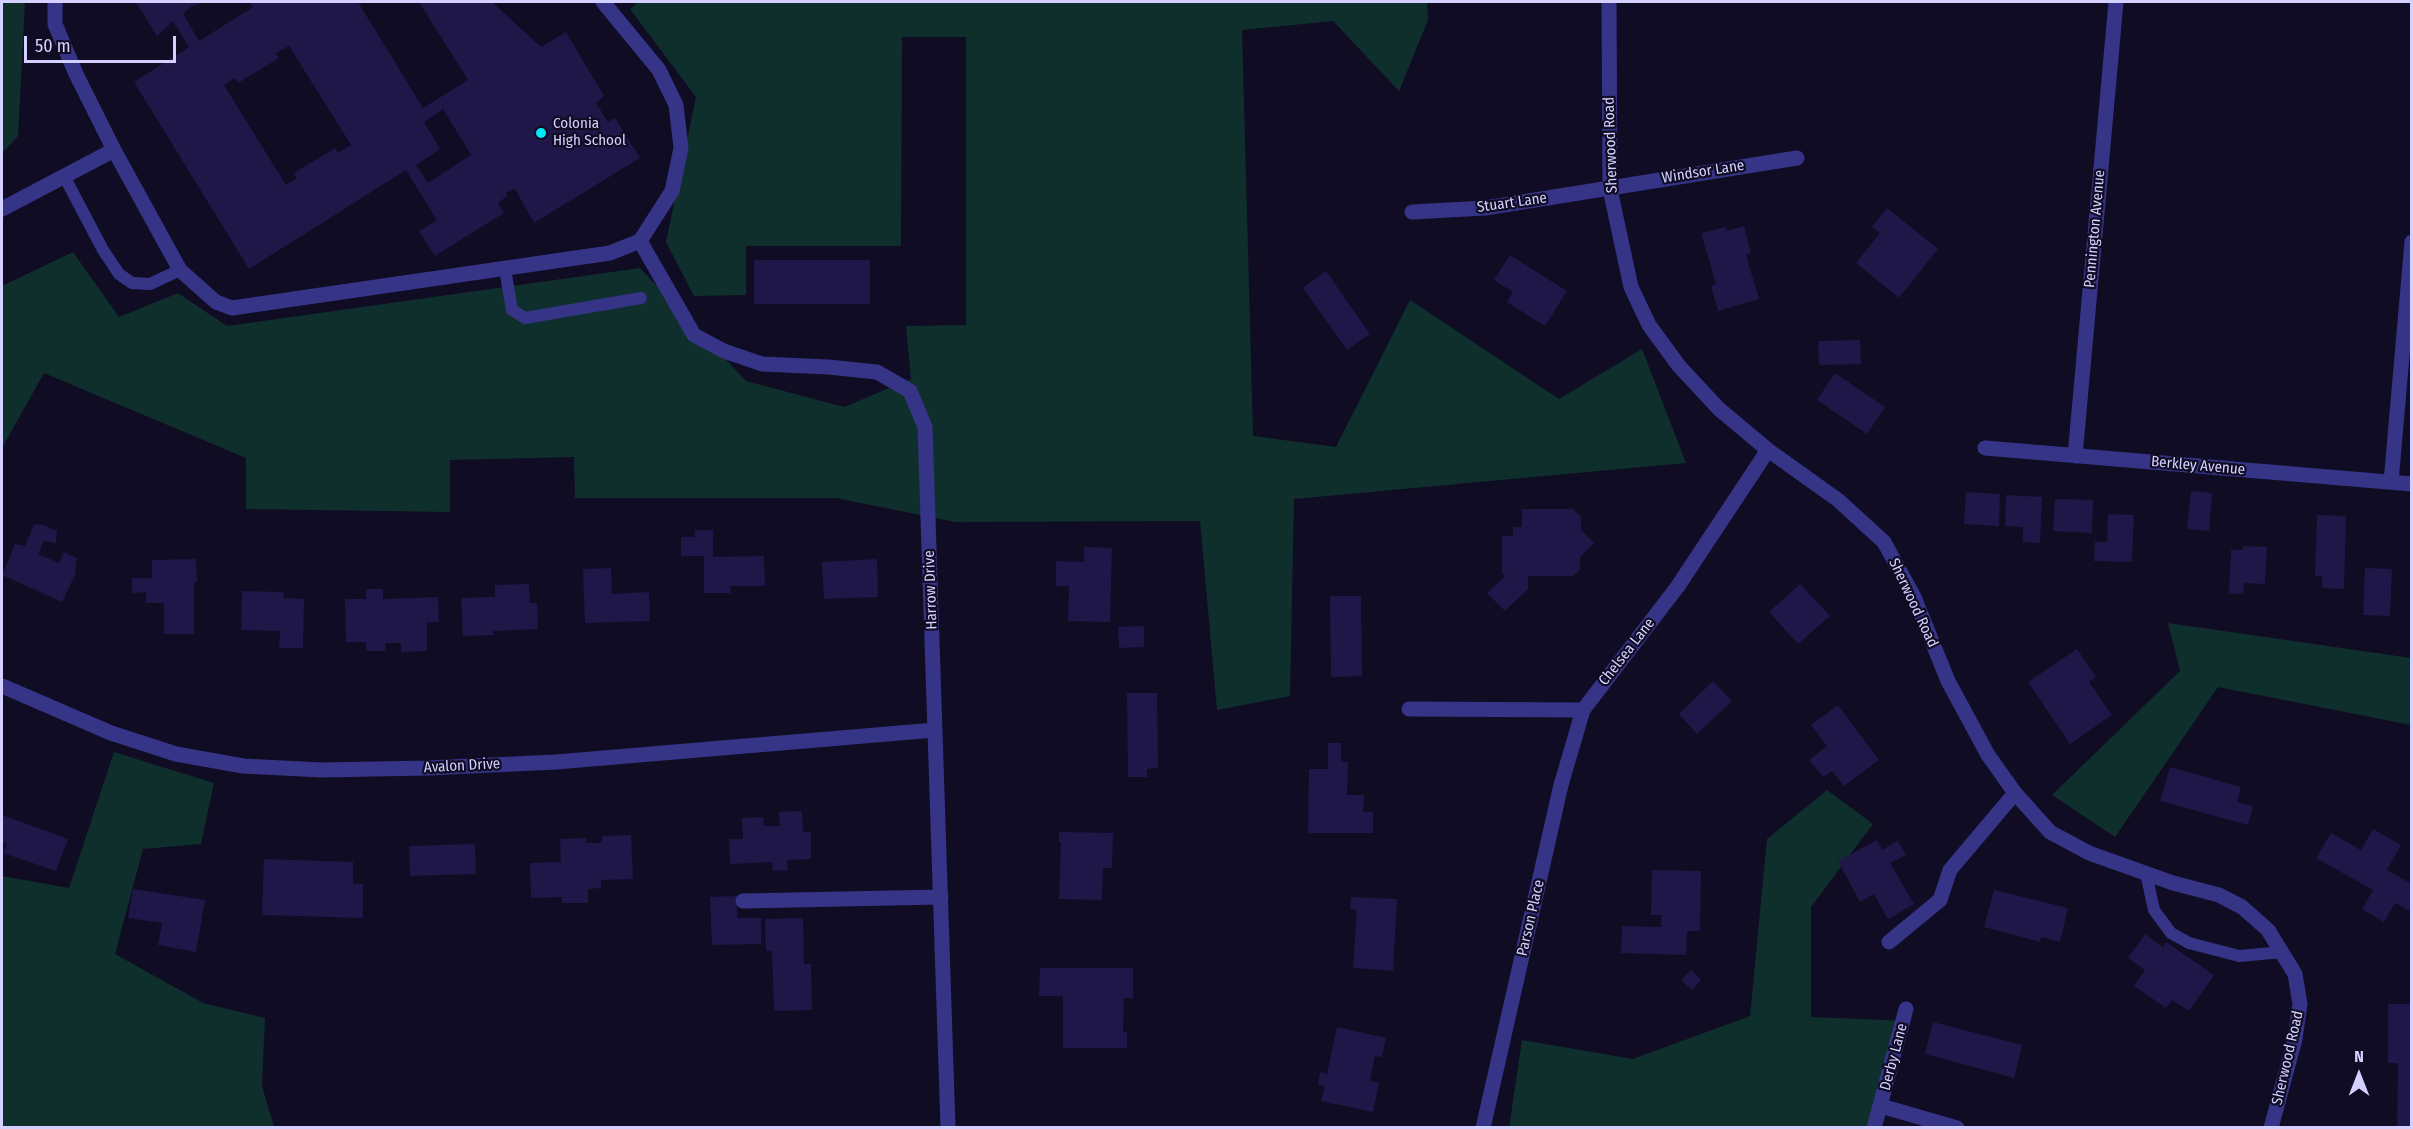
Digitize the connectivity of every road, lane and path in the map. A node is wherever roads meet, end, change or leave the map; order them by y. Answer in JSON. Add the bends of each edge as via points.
{"nodes":[{"id":1,"x":55,"y":2,"type":"edge"},
{"id":2,"x":1609,"y":2,"type":"edge"},
{"id":3,"x":2116,"y":2,"type":"edge"},
{"id":4,"x":611,"y":4,"type":"edge"},
{"id":5,"x":114,"y":150,"type":"junction"},
{"id":6,"x":1797,"y":158,"type":"dead end"},
{"id":7,"x":64,"y":176,"type":"junction"},
{"id":8,"x":1610,"y":189,"type":"junction"},
{"id":9,"x":2,"y":208,"type":"edge"},
{"id":10,"x":1412,"y":212,"type":"dead end"},
{"id":11,"x":640,"y":241,"type":"junction"},
{"id":12,"x":2412,"y":242,"type":"edge"},
{"id":13,"x":505,"y":269,"type":"junction"},
{"id":14,"x":180,"y":270,"type":"junction"},
{"id":15,"x":641,"y":298,"type":"dead end"},
{"id":16,"x":1985,"y":448,"type":"dead end"},
{"id":17,"x":1768,"y":450,"type":"junction"},
{"id":18,"x":2074,"y":456,"type":"junction"},
{"id":19,"x":2391,"y":482,"type":"junction"},
{"id":20,"x":2412,"y":484,"type":"edge"},
{"id":21,"x":2,"y":686,"type":"edge"},
{"id":22,"x":1409,"y":709,"type":"dead end"},
{"id":23,"x":1583,"y":710,"type":"junction"},
{"id":24,"x":935,"y":730,"type":"junction"},
{"id":25,"x":2015,"y":792,"type":"junction"},
{"id":26,"x":2146,"y":873,"type":"junction"},
{"id":27,"x":941,"y":897,"type":"junction"},
{"id":28,"x":743,"y":901,"type":"dead end"},
{"id":29,"x":1889,"y":942,"type":"dead end"},
{"id":30,"x":2283,"y":952,"type":"junction"},
{"id":31,"x":1906,"y":1009,"type":"dead end"},
{"id":32,"x":1881,"y":1106,"type":"junction"},
{"id":33,"x":948,"y":1128,"type":"edge"},
{"id":34,"x":1483,"y":1128,"type":"edge"},
{"id":35,"x":1874,"y":1128,"type":"edge"},
{"id":36,"x":1957,"y":1128,"type":"edge"},
{"id":37,"x":2271,"y":1128,"type":"edge"}],
"edges":[{"from":1,"to":5,"type":"street","via":[[55,24]]},
{"from":2,"to":8,"type":"street","name":"Sherwood Road"},
{"from":3,"to":18,"type":"street","name":"Pennington Avenue"},
{"from":4,"to":11,"type":"street","via":[[659,70],[676,105],[681,148],[672,191]]},
{"from":5,"to":7,"type":"street"},
{"from":5,"to":14,"type":"street"},
{"from":6,"to":8,"type":"street","name":"Windsor Lane"},
{"from":7,"to":9,"type":"street"},
{"from":7,"to":14,"type":"lane","via":[[119,274],[132,283],[150,284]]},
{"from":8,"to":10,"type":"street","name":"Stuart Lane","via":[[1485,208]]},
{"from":8,"to":17,"type":"street","name":"Sherwood Road","via":[[1631,287],[1649,325],[1711,401]]},
{"from":11,"to":13,"type":"street","via":[[610,253]]},
{"from":11,"to":24,"type":"street","name":"Harrow Drive","via":[[694,335],[723,351],[762,364],[877,372],[910,391],[925,426]]},
{"from":12,"to":19,"type":"street"},
{"from":13,"to":14,"type":"street","via":[[232,308],[216,302]]},
{"from":13,"to":15,"type":"lane","via":[[512,310],[525,318]]},
{"from":16,"to":18,"type":"street","name":"Berkley Avenue"},
{"from":17,"to":23,"type":"street","name":"Chelsea Lane","via":[[1678,586]]},
{"from":17,"to":25,"type":"street","name":"Sherwood Road","via":[[1838,500],[1884,542],[1914,597],[1954,692],[1988,755]]},
{"from":18,"to":19,"type":"street","name":"Berkley Avenue"},
{"from":19,"to":20,"type":"street","name":"Berkley Avenue"},
{"from":21,"to":24,"type":"street","name":"Avalon Drive","via":[[111,733],[176,754],[243,766],[322,770],[556,762]]},
{"from":22,"to":23,"type":"street"},
{"from":23,"to":34,"type":"street","name":"Parson Place","via":[[1561,785]]},
{"from":24,"to":27,"type":"street","name":"Harrow Drive"},
{"from":25,"to":26,"type":"street","name":"Sherwood Road","via":[[2050,832],[2089,853]]},
{"from":25,"to":29,"type":"street","via":[[1950,870],[1940,900]]},
{"from":26,"to":30,"type":"street","name":"Sherwood Road","via":[[2219,895],[2242,907],[2268,930]]},
{"from":26,"to":30,"type":"lane","via":[[2154,910],[2171,933],[2189,943],[2239,956]]},
{"from":27,"to":28,"type":"street"},
{"from":27,"to":33,"type":"street","name":"Harrow Drive"},
{"from":30,"to":37,"type":"street","name":"Sherwood Road","via":[[2295,974],[2300,1004],[2295,1039]]},
{"from":31,"to":32,"type":"street","name":"Derby Lane"},
{"from":32,"to":35,"type":"street","name":"Derby Lane"},
{"from":32,"to":36,"type":"street","name":"Derby Lane"}]}
